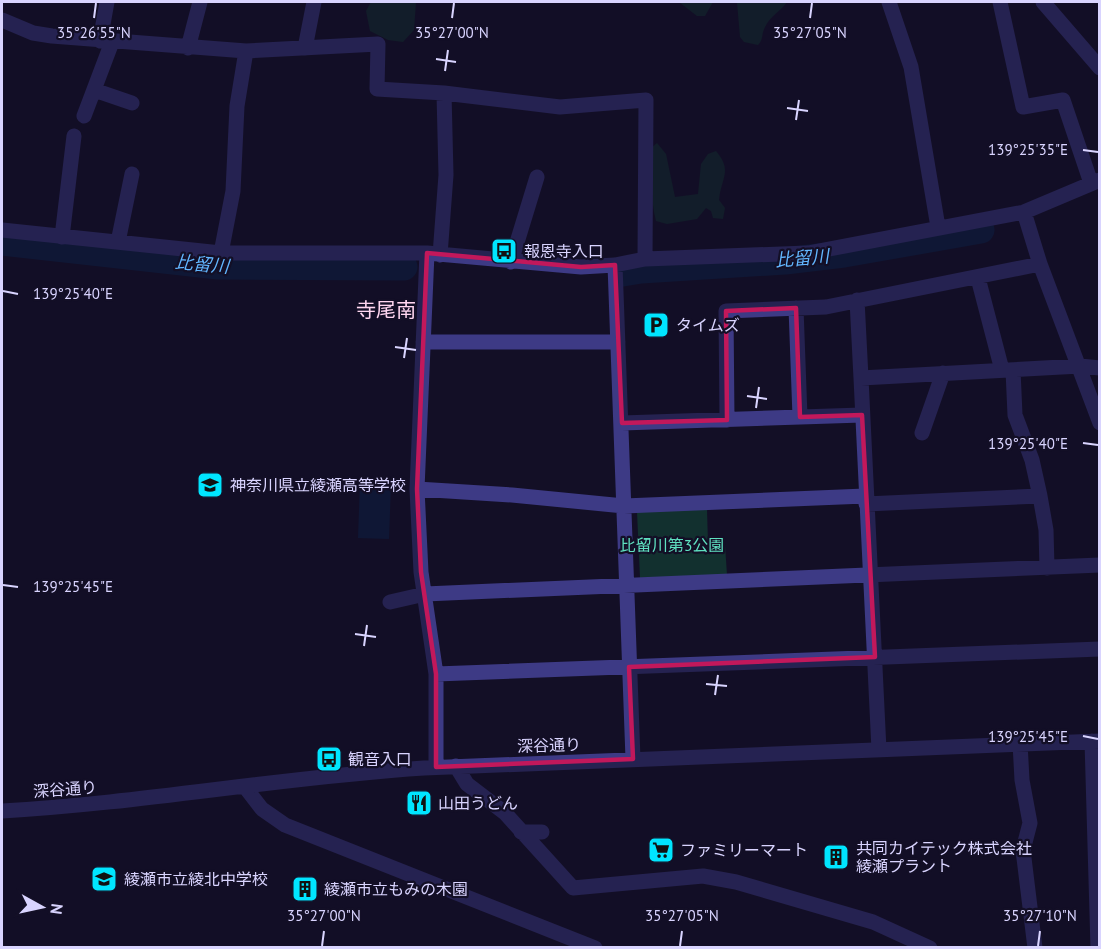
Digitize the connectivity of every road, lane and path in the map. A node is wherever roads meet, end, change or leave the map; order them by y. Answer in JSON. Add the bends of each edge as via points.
{"nodes":[{"id":1,"x":107,"y":2,"type":"edge"},
{"id":2,"x":200,"y":2,"type":"edge"},
{"id":3,"x":314,"y":2,"type":"edge"},
{"id":4,"x":889,"y":2,"type":"edge"},
{"id":5,"x":1000,"y":2,"type":"edge"},
{"id":6,"x":1043,"y":2,"type":"edge"},
{"id":7,"x":2,"y":20,"type":"edge"},
{"id":8,"x":106,"y":42,"type":"junction"},
{"id":9,"x":188,"y":48,"type":"junction"},
{"id":10,"x":305,"y":48,"type":"junction"},
{"id":11,"x":246,"y":51,"type":"junction"},
{"id":12,"x":1100,"y":68,"type":"edge"},
{"id":13,"x":94,"y":90,"type":"junction"},
{"id":14,"x":444,"y":93,"type":"junction"},
{"id":15,"x":132,"y":104,"type":"dead end"},
{"id":16,"x":84,"y":116,"type":"dead end"},
{"id":17,"x":74,"y":136,"type":"dead end"},
{"id":18,"x":132,"y":174,"type":"dead end"},
{"id":19,"x":537,"y":177,"type":"dead end"},
{"id":20,"x":1095,"y":182,"type":"edge"},
{"id":21,"x":1024,"y":212,"type":"junction"},
{"id":22,"x":938,"y":227,"type":"junction"},
{"id":23,"x":2,"y":230,"type":"edge"},
{"id":24,"x":62,"y":237,"type":"junction"},
{"id":25,"x":118,"y":242,"type":"junction"},
{"id":26,"x":221,"y":253,"type":"junction"},
{"id":27,"x":434,"y":254,"type":"junction"},
{"id":28,"x":645,"y":259,"type":"junction"},
{"id":29,"x":512,"y":262,"type":"junction"},
{"id":30,"x":1040,"y":264,"type":"junction"},
{"id":31,"x":615,"y":265,"type":"junction"},
{"id":32,"x":978,"y":278,"type":"junction"},
{"id":33,"x":857,"y":300,"type":"junction"},
{"id":34,"x":796,"y":308,"type":"junction"},
{"id":35,"x":423,"y":342,"type":"junction"},
{"id":36,"x":618,"y":342,"type":"junction"},
{"id":37,"x":1080,"y":366,"type":"junction"},
{"id":38,"x":1100,"y":368,"type":"edge"},
{"id":39,"x":1007,"y":370,"type":"junction"},
{"id":40,"x":944,"y":373,"type":"junction"},
{"id":41,"x":861,"y":378,"type":"junction"},
{"id":42,"x":862,"y":415,"type":"junction"},
{"id":43,"x":800,"y":417,"type":"junction"},
{"id":44,"x":727,"y":420,"type":"junction"},
{"id":45,"x":622,"y":423,"type":"junction"},
{"id":46,"x":1100,"y":423,"type":"edge"},
{"id":47,"x":922,"y":433,"type":"dead end"},
{"id":48,"x":417,"y":489,"type":"junction"},
{"id":49,"x":1040,"y":496,"type":"junction"},
{"id":50,"x":866,"y":500,"type":"junction"},
{"id":51,"x":624,"y":506,"type":"junction"},
{"id":52,"x":1100,"y":565,"type":"edge"},
{"id":53,"x":1047,"y":568,"type":"junction"},
{"id":54,"x":870,"y":576,"type":"junction"},
{"id":55,"x":626,"y":587,"type":"junction"},
{"id":56,"x":425,"y":594,"type":"junction"},
{"id":57,"x":390,"y":602,"type":"dead end"},
{"id":58,"x":1100,"y":649,"type":"edge"},
{"id":59,"x":875,"y":657,"type":"junction"},
{"id":60,"x":630,"y":666,"type":"junction"},
{"id":61,"x":436,"y":674,"type":"junction"},
{"id":62,"x":1096,"y":741,"type":"edge"},
{"id":63,"x":1020,"y":743,"type":"junction"},
{"id":64,"x":879,"y":750,"type":"junction"},
{"id":65,"x":633,"y":759,"type":"junction"},
{"id":66,"x":456,"y":766,"type":"junction"},
{"id":67,"x":436,"y":767,"type":"junction"},
{"id":68,"x":245,"y":787,"type":"junction"},
{"id":69,"x":2,"y":811,"type":"edge"},
{"id":70,"x":542,"y":831,"type":"dead end"},
{"id":71,"x":521,"y":832,"type":"junction"},
{"id":72,"x":595,"y":948,"type":"edge"},
{"id":73,"x":930,"y":948,"type":"edge"},
{"id":74,"x":1035,"y":948,"type":"edge"},
{"id":75,"x":1098,"y":948,"type":"edge"}],
"edges":[{"from":1,"to":8,"type":"street"},
{"from":2,"to":9,"type":"street"},
{"from":3,"to":10,"type":"street"},
{"from":4,"to":22,"type":"street","via":[[911,67]]},
{"from":5,"to":20,"type":"street","via":[[1023,107],[1063,100]]},
{"from":6,"to":12,"type":"street"},
{"from":7,"to":8,"type":"street","via":[[33,33]]},
{"from":8,"to":9,"type":"street"},
{"from":8,"to":13,"type":"street"},
{"from":9,"to":11,"type":"street"},
{"from":10,"to":11,"type":"street"},
{"from":10,"to":14,"type":"street","via":[[378,44],[377,89]]},
{"from":11,"to":26,"type":"street","via":[[234,136],[233,191]]},
{"from":13,"to":15,"type":"street"},
{"from":13,"to":16,"type":"street"},
{"from":14,"to":27,"type":"street","via":[[446,175]]},
{"from":14,"to":28,"type":"street","via":[[560,107],[646,100]]},
{"from":17,"to":24,"type":"street"},
{"from":18,"to":25,"type":"street"},
{"from":19,"to":29,"type":"street"},
{"from":20,"to":21,"type":"street"},
{"from":21,"to":22,"type":"street"},
{"from":21,"to":30,"type":"street"},
{"from":22,"to":28,"type":"street","via":[[808,253]]},
{"from":23,"to":24,"type":"street"},
{"from":24,"to":25,"type":"street"},
{"from":25,"to":26,"type":"street"},
{"from":26,"to":27,"type":"street"},
{"from":27,"to":29,"type":"street"},
{"from":27,"to":35,"type":"street"},
{"from":28,"to":31,"type":"street"},
{"from":29,"to":31,"type":"street"},
{"from":30,"to":32,"type":"street"},
{"from":30,"to":37,"type":"street"},
{"from":31,"to":36,"type":"street"},
{"from":32,"to":33,"type":"street"},
{"from":32,"to":39,"type":"street"},
{"from":33,"to":34,"type":"street"},
{"from":33,"to":41,"type":"street"},
{"from":34,"to":43,"type":"street"},
{"from":34,"to":44,"type":"street","via":[[726,311]]},
{"from":35,"to":36,"type":"street"},
{"from":35,"to":48,"type":"street"},
{"from":36,"to":45,"type":"street"},
{"from":37,"to":38,"type":"street"},
{"from":37,"to":39,"type":"street"},
{"from":37,"to":46,"type":"street"},
{"from":39,"to":40,"type":"street"},
{"from":39,"to":49,"type":"street","via":[[1015,415]]},
{"from":40,"to":41,"type":"street"},
{"from":40,"to":47,"type":"street"},
{"from":41,"to":42,"type":"street"},
{"from":42,"to":43,"type":"street"},
{"from":42,"to":50,"type":"street"},
{"from":43,"to":44,"type":"street"},
{"from":44,"to":45,"type":"street"},
{"from":45,"to":51,"type":"street"},
{"from":48,"to":51,"type":"street"},
{"from":48,"to":56,"type":"street"},
{"from":49,"to":50,"type":"street"},
{"from":49,"to":53,"type":"street"},
{"from":50,"to":51,"type":"street"},
{"from":50,"to":54,"type":"street"},
{"from":51,"to":55,"type":"street"},
{"from":52,"to":53,"type":"street"},
{"from":53,"to":54,"type":"street"},
{"from":54,"to":55,"type":"street"},
{"from":54,"to":59,"type":"street"},
{"from":55,"to":56,"type":"street"},
{"from":55,"to":60,"type":"street"},
{"from":56,"to":57,"type":"street"},
{"from":56,"to":61,"type":"street"},
{"from":58,"to":59,"type":"street"},
{"from":59,"to":60,"type":"street"},
{"from":59,"to":64,"type":"street"},
{"from":60,"to":61,"type":"street"},
{"from":60,"to":65,"type":"street"},
{"from":61,"to":67,"type":"street"},
{"from":62,"to":63,"type":"street","name":"深谷通り"},
{"from":62,"to":75,"type":"street"},
{"from":63,"to":64,"type":"street","name":"深谷通り"},
{"from":63,"to":74,"type":"street","via":[[1030,823],[1023,850]]},
{"from":64,"to":65,"type":"street","name":"深谷通り"},
{"from":65,"to":66,"type":"street","name":"深谷通り"},
{"from":66,"to":67,"type":"street","name":"深谷通り"},
{"from":66,"to":71,"type":"street","via":[[467,784],[505,813]]},
{"from":67,"to":68,"type":"street","name":"深谷通り"},
{"from":68,"to":69,"type":"street","name":"深谷通り"},
{"from":68,"to":72,"type":"street","via":[[262,809],[285,825]]},
{"from":70,"to":71,"type":"street"},
{"from":71,"to":73,"type":"street","via":[[573,888],[703,876],[873,922]]}]}
